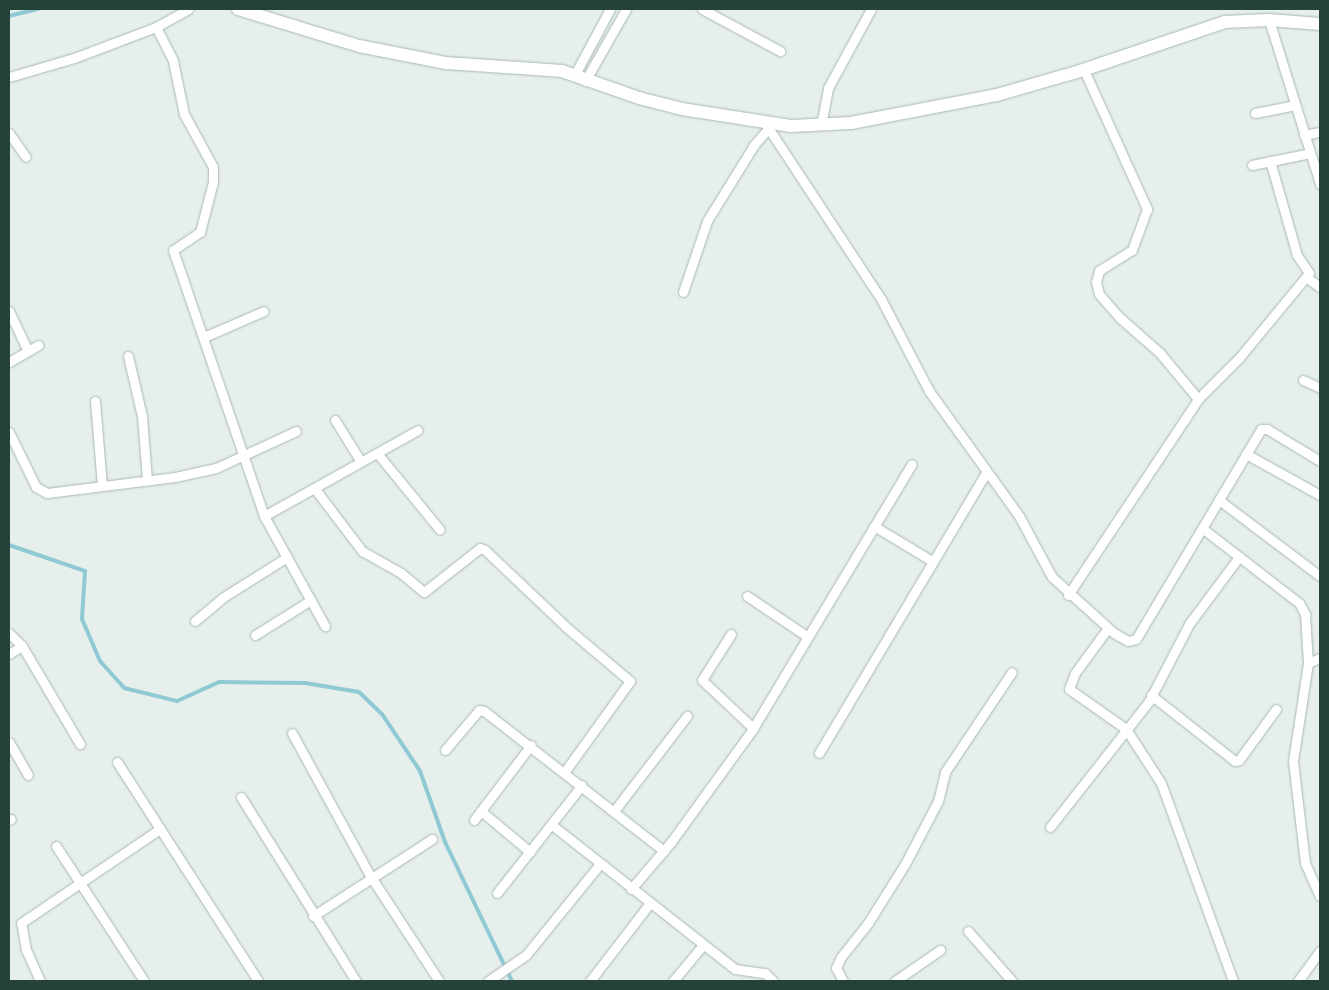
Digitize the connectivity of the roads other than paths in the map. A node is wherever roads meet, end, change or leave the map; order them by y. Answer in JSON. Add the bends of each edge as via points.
{"nodes":[{"id":1,"x":188,"y":9,"type":"edge"},
{"id":2,"x":238,"y":9,"type":"edge"},
{"id":3,"x":610,"y":9,"type":"edge"},
{"id":4,"x":626,"y":9,"type":"edge"},
{"id":5,"x":702,"y":9,"type":"edge"},
{"id":6,"x":871,"y":9,"type":"edge"},
{"id":7,"x":1269,"y":20,"type":"junction"},
{"id":8,"x":1320,"y":24,"type":"edge"},
{"id":9,"x":156,"y":27,"type":"junction"},
{"id":10,"x":780,"y":51,"type":"dead end"},
{"id":11,"x":1084,"y":70,"type":"junction"},
{"id":12,"x":9,"y":77,"type":"edge"},
{"id":13,"x":579,"y":78,"type":"junction"},
{"id":14,"x":1295,"y":104,"type":"junction"},
{"id":15,"x":1255,"y":113,"type":"dead end"},
{"id":16,"x":821,"y":125,"type":"junction"},
{"id":17,"x":767,"y":126,"type":"junction"},
{"id":18,"x":1320,"y":132,"type":"edge"},
{"id":19,"x":9,"y":133,"type":"edge"},
{"id":20,"x":1304,"y":135,"type":"junction"},
{"id":21,"x":1310,"y":153,"type":"junction"},
{"id":22,"x":26,"y":157,"type":"dead end"},
{"id":23,"x":1270,"y":161,"type":"junction"},
{"id":24,"x":1252,"y":165,"type":"dead end"},
{"id":25,"x":1320,"y":184,"type":"edge"},
{"id":26,"x":1306,"y":278,"type":"junction"},
{"id":27,"x":1320,"y":287,"type":"edge"},
{"id":28,"x":683,"y":292,"type":"dead end"},
{"id":29,"x":9,"y":311,"type":"edge"},
{"id":30,"x":264,"y":311,"type":"dead end"},
{"id":31,"x":204,"y":337,"type":"junction"},
{"id":32,"x":39,"y":345,"type":"dead end"},
{"id":33,"x":28,"y":351,"type":"junction"},
{"id":34,"x":128,"y":356,"type":"dead end"},
{"id":35,"x":9,"y":362,"type":"edge"},
{"id":36,"x":1303,"y":380,"type":"dead end"},
{"id":37,"x":1320,"y":388,"type":"edge"},
{"id":38,"x":1198,"y":398,"type":"junction"},
{"id":39,"x":95,"y":402,"type":"dead end"},
{"id":40,"x":335,"y":420,"type":"dead end"},
{"id":41,"x":418,"y":430,"type":"dead end"},
{"id":42,"x":296,"y":431,"type":"dead end"},
{"id":43,"x":9,"y":432,"type":"edge"},
{"id":44,"x":377,"y":453,"type":"junction"},
{"id":45,"x":1246,"y":454,"type":"junction"},
{"id":46,"x":243,"y":457,"type":"junction"},
{"id":47,"x":1320,"y":461,"type":"edge"},
{"id":48,"x":361,"y":462,"type":"junction"},
{"id":49,"x":912,"y":464,"type":"dead end"},
{"id":50,"x":986,"y":473,"type":"junction"},
{"id":51,"x":147,"y":480,"type":"junction"},
{"id":52,"x":102,"y":486,"type":"junction"},
{"id":53,"x":315,"y":489,"type":"junction"},
{"id":54,"x":1320,"y":495,"type":"edge"},
{"id":55,"x":1219,"y":500,"type":"junction"},
{"id":56,"x":264,"y":516,"type":"junction"},
{"id":57,"x":874,"y":526,"type":"junction"},
{"id":58,"x":1202,"y":528,"type":"junction"},
{"id":59,"x":440,"y":530,"type":"dead end"},
{"id":60,"x":1239,"y":556,"type":"junction"},
{"id":61,"x":287,"y":557,"type":"junction"},
{"id":62,"x":932,"y":561,"type":"junction"},
{"id":63,"x":1320,"y":576,"type":"edge"},
{"id":64,"x":1068,"y":594,"type":"junction"},
{"id":65,"x":747,"y":596,"type":"dead end"},
{"id":66,"x":311,"y":600,"type":"junction"},
{"id":67,"x":194,"y":621,"type":"dead end"},
{"id":68,"x":325,"y":626,"type":"dead end"},
{"id":69,"x":1108,"y":628,"type":"junction"},
{"id":70,"x":9,"y":633,"type":"edge"},
{"id":71,"x":730,"y":634,"type":"dead end"},
{"id":72,"x":255,"y":635,"type":"dead end"},
{"id":73,"x":808,"y":637,"type":"junction"},
{"id":74,"x":22,"y":646,"type":"junction"},
{"id":75,"x":9,"y":654,"type":"edge"},
{"id":76,"x":1320,"y":658,"type":"edge"},
{"id":77,"x":1308,"y":663,"type":"junction"},
{"id":78,"x":1012,"y":672,"type":"dead end"},
{"id":79,"x":1151,"y":695,"type":"junction"},
{"id":80,"x":1276,"y":709,"type":"dead end"},
{"id":81,"x":687,"y":716,"type":"dead end"},
{"id":82,"x":753,"y":728,"type":"junction"},
{"id":83,"x":1126,"y":729,"type":"junction"},
{"id":84,"x":292,"y":732,"type":"dead end"},
{"id":85,"x":9,"y":742,"type":"edge"},
{"id":86,"x":80,"y":744,"type":"dead end"},
{"id":87,"x":531,"y":745,"type":"junction"},
{"id":88,"x":445,"y":750,"type":"dead end"},
{"id":89,"x":819,"y":753,"type":"dead end"},
{"id":90,"x":117,"y":762,"type":"dead end"},
{"id":91,"x":565,"y":771,"type":"junction"},
{"id":92,"x":28,"y":775,"type":"dead end"},
{"id":93,"x":582,"y":785,"type":"junction"},
{"id":94,"x":241,"y":797,"type":"dead end"},
{"id":95,"x":481,"y":811,"type":"junction"},
{"id":96,"x":614,"y":811,"type":"junction"},
{"id":97,"x":474,"y":820,"type":"dead end"},
{"id":98,"x":552,"y":825,"type":"junction"},
{"id":99,"x":1050,"y":827,"type":"dead end"},
{"id":100,"x":160,"y":829,"type":"junction"},
{"id":101,"x":432,"y":839,"type":"dead end"},
{"id":102,"x":56,"y":846,"type":"dead end"},
{"id":103,"x":664,"y":851,"type":"junction"},
{"id":104,"x":530,"y":852,"type":"junction"},
{"id":105,"x":600,"y":864,"type":"junction"},
{"id":106,"x":371,"y":877,"type":"junction"},
{"id":107,"x":80,"y":885,"type":"junction"},
{"id":108,"x":630,"y":888,"type":"junction"},
{"id":109,"x":497,"y":893,"type":"dead end"},
{"id":110,"x":1320,"y":896,"type":"edge"},
{"id":111,"x":650,"y":904,"type":"junction"},
{"id":112,"x":313,"y":916,"type":"junction"},
{"id":113,"x":968,"y":930,"type":"dead end"},
{"id":114,"x":703,"y":945,"type":"junction"},
{"id":115,"x":940,"y":950,"type":"dead end"},
{"id":116,"x":1320,"y":951,"type":"edge"},
{"id":117,"x":40,"y":981,"type":"edge"},
{"id":118,"x":144,"y":981,"type":"edge"},
{"id":119,"x":258,"y":981,"type":"edge"},
{"id":120,"x":356,"y":981,"type":"edge"},
{"id":121,"x":439,"y":981,"type":"edge"},
{"id":122,"x":488,"y":981,"type":"edge"},
{"id":123,"x":590,"y":981,"type":"edge"},
{"id":124,"x":673,"y":981,"type":"edge"},
{"id":125,"x":773,"y":981,"type":"edge"},
{"id":126,"x":843,"y":981,"type":"edge"},
{"id":127,"x":895,"y":981,"type":"edge"},
{"id":128,"x":1012,"y":981,"type":"edge"},
{"id":129,"x":1233,"y":981,"type":"edge"},
{"id":130,"x":1298,"y":981,"type":"edge"}],
"edges":[{"from":1,"to":9,"type":"street"},
{"from":2,"to":13,"type":"main road","via":[[359,46],[446,63],[555,70]]},
{"from":3,"to":13,"type":"street"},
{"from":4,"to":13,"type":"street"},
{"from":5,"to":10,"type":"street"},
{"from":6,"to":16,"type":"street","via":[[828,88]]},
{"from":7,"to":8,"type":"main road"},
{"from":7,"to":11,"type":"main road","via":[[1225,22]]},
{"from":7,"to":14,"type":"street"},
{"from":9,"to":12,"type":"street","via":[[74,58]]},
{"from":9,"to":31,"type":"street","via":[[173,61],[184,114],[213,167],[213,182],[200,232],[173,250]]},
{"from":11,"to":16,"type":"main road","via":[[997,95],[851,123]]},
{"from":11,"to":38,"type":"street","via":[[1147,209],[1132,250],[1099,271],[1096,282],[1100,294],[1119,317],[1160,353]]},
{"from":13,"to":17,"type":"main road","via":[[682,109]]},
{"from":14,"to":15,"type":"street"},
{"from":14,"to":20,"type":"street"},
{"from":16,"to":17,"type":"main road"},
{"from":17,"to":28,"type":"street","via":[[707,221]]},
{"from":17,"to":50,"type":"street","via":[[881,299],[928,391]]},
{"from":18,"to":20,"type":"street"},
{"from":19,"to":22,"type":"street"},
{"from":20,"to":21,"type":"street"},
{"from":21,"to":23,"type":"street"},
{"from":21,"to":25,"type":"street"},
{"from":23,"to":24,"type":"street"},
{"from":23,"to":26,"type":"street","via":[[1297,255],[1309,270]]},
{"from":26,"to":27,"type":"street"},
{"from":26,"to":38,"type":"street","via":[[1240,358]]},
{"from":29,"to":33,"type":"street"},
{"from":30,"to":31,"type":"street"},
{"from":31,"to":46,"type":"street"},
{"from":32,"to":33,"type":"street"},
{"from":33,"to":35,"type":"street"},
{"from":34,"to":51,"type":"street","via":[[142,416]]},
{"from":36,"to":37,"type":"street"},
{"from":38,"to":64,"type":"street"},
{"from":39,"to":52,"type":"street"},
{"from":40,"to":48,"type":"street"},
{"from":41,"to":44,"type":"street"},
{"from":42,"to":46,"type":"street"},
{"from":43,"to":52,"type":"street","via":[[36,486],[47,493]]},
{"from":44,"to":48,"type":"street"},
{"from":44,"to":59,"type":"street"},
{"from":45,"to":47,"type":"street","via":[[1261,429],[1267,429]]},
{"from":45,"to":54,"type":"street"},
{"from":45,"to":55,"type":"street"},
{"from":46,"to":51,"type":"street","via":[[216,468]]},
{"from":46,"to":56,"type":"street"},
{"from":48,"to":53,"type":"street"},
{"from":49,"to":57,"type":"street"},
{"from":50,"to":62,"type":"street"},
{"from":50,"to":64,"type":"street","via":[[1019,516],[1052,577]]},
{"from":51,"to":52,"type":"street"},
{"from":53,"to":56,"type":"street"},
{"from":53,"to":91,"type":"street","via":[[362,551],[401,572],[424,592],[480,548],[485,550],[566,627],[630,680]]},
{"from":55,"to":58,"type":"street"},
{"from":55,"to":63,"type":"street"},
{"from":56,"to":61,"type":"street"},
{"from":57,"to":62,"type":"street"},
{"from":57,"to":73,"type":"street"},
{"from":58,"to":60,"type":"street"},
{"from":58,"to":69,"type":"street","via":[[1136,640],[1128,641]]},
{"from":60,"to":77,"type":"street","via":[[1299,603],[1308,635]]},
{"from":60,"to":79,"type":"street","via":[[1188,624]]},
{"from":61,"to":66,"type":"street"},
{"from":61,"to":67,"type":"street","via":[[222,598]]},
{"from":62,"to":89,"type":"street"},
{"from":64,"to":69,"type":"street"},
{"from":65,"to":73,"type":"street"},
{"from":66,"to":68,"type":"street"},
{"from":66,"to":72,"type":"street"},
{"from":69,"to":83,"type":"street","via":[[1075,673],[1069,689]]},
{"from":70,"to":74,"type":"street"},
{"from":71,"to":82,"type":"street","via":[[702,680]]},
{"from":73,"to":82,"type":"street"},
{"from":74,"to":75,"type":"street"},
{"from":74,"to":86,"type":"street"},
{"from":76,"to":77,"type":"street"},
{"from":77,"to":110,"type":"street","via":[[1293,761],[1305,862]]},
{"from":78,"to":126,"type":"street","via":[[945,772],[938,801],[905,864],[868,923],[841,957],[836,968]]},
{"from":79,"to":80,"type":"street","via":[[1235,760],[1239,760]]},
{"from":79,"to":83,"type":"street"},
{"from":81,"to":96,"type":"street"},
{"from":82,"to":103,"type":"street"},
{"from":83,"to":99,"type":"street"},
{"from":83,"to":129,"type":"street","via":[[1161,784]]},
{"from":84,"to":106,"type":"street"},
{"from":85,"to":92,"type":"street"},
{"from":87,"to":88,"type":"street","via":[[479,710]]},
{"from":87,"to":91,"type":"street"},
{"from":87,"to":95,"type":"street"},
{"from":90,"to":100,"type":"street"},
{"from":91,"to":93,"type":"street"},
{"from":93,"to":96,"type":"street"},
{"from":93,"to":98,"type":"street"},
{"from":94,"to":112,"type":"street"},
{"from":95,"to":97,"type":"street"},
{"from":95,"to":104,"type":"street"},
{"from":96,"to":103,"type":"street"},
{"from":98,"to":104,"type":"street"},
{"from":98,"to":105,"type":"street"},
{"from":100,"to":107,"type":"street"},
{"from":100,"to":119,"type":"street"},
{"from":101,"to":106,"type":"street"},
{"from":102,"to":107,"type":"street"},
{"from":103,"to":108,"type":"street"},
{"from":104,"to":109,"type":"street"},
{"from":105,"to":108,"type":"street"},
{"from":105,"to":122,"type":"street","via":[[526,955]]},
{"from":106,"to":112,"type":"street"},
{"from":106,"to":121,"type":"street"},
{"from":107,"to":117,"type":"street","via":[[21,923],[26,950]]},
{"from":107,"to":118,"type":"street"},
{"from":108,"to":111,"type":"street"},
{"from":111,"to":114,"type":"street"},
{"from":111,"to":123,"type":"street"},
{"from":112,"to":120,"type":"street"},
{"from":113,"to":128,"type":"street"},
{"from":114,"to":124,"type":"street"},
{"from":114,"to":125,"type":"street","via":[[735,969],[765,973]]},
{"from":115,"to":127,"type":"street"},
{"from":116,"to":130,"type":"street"}]}
